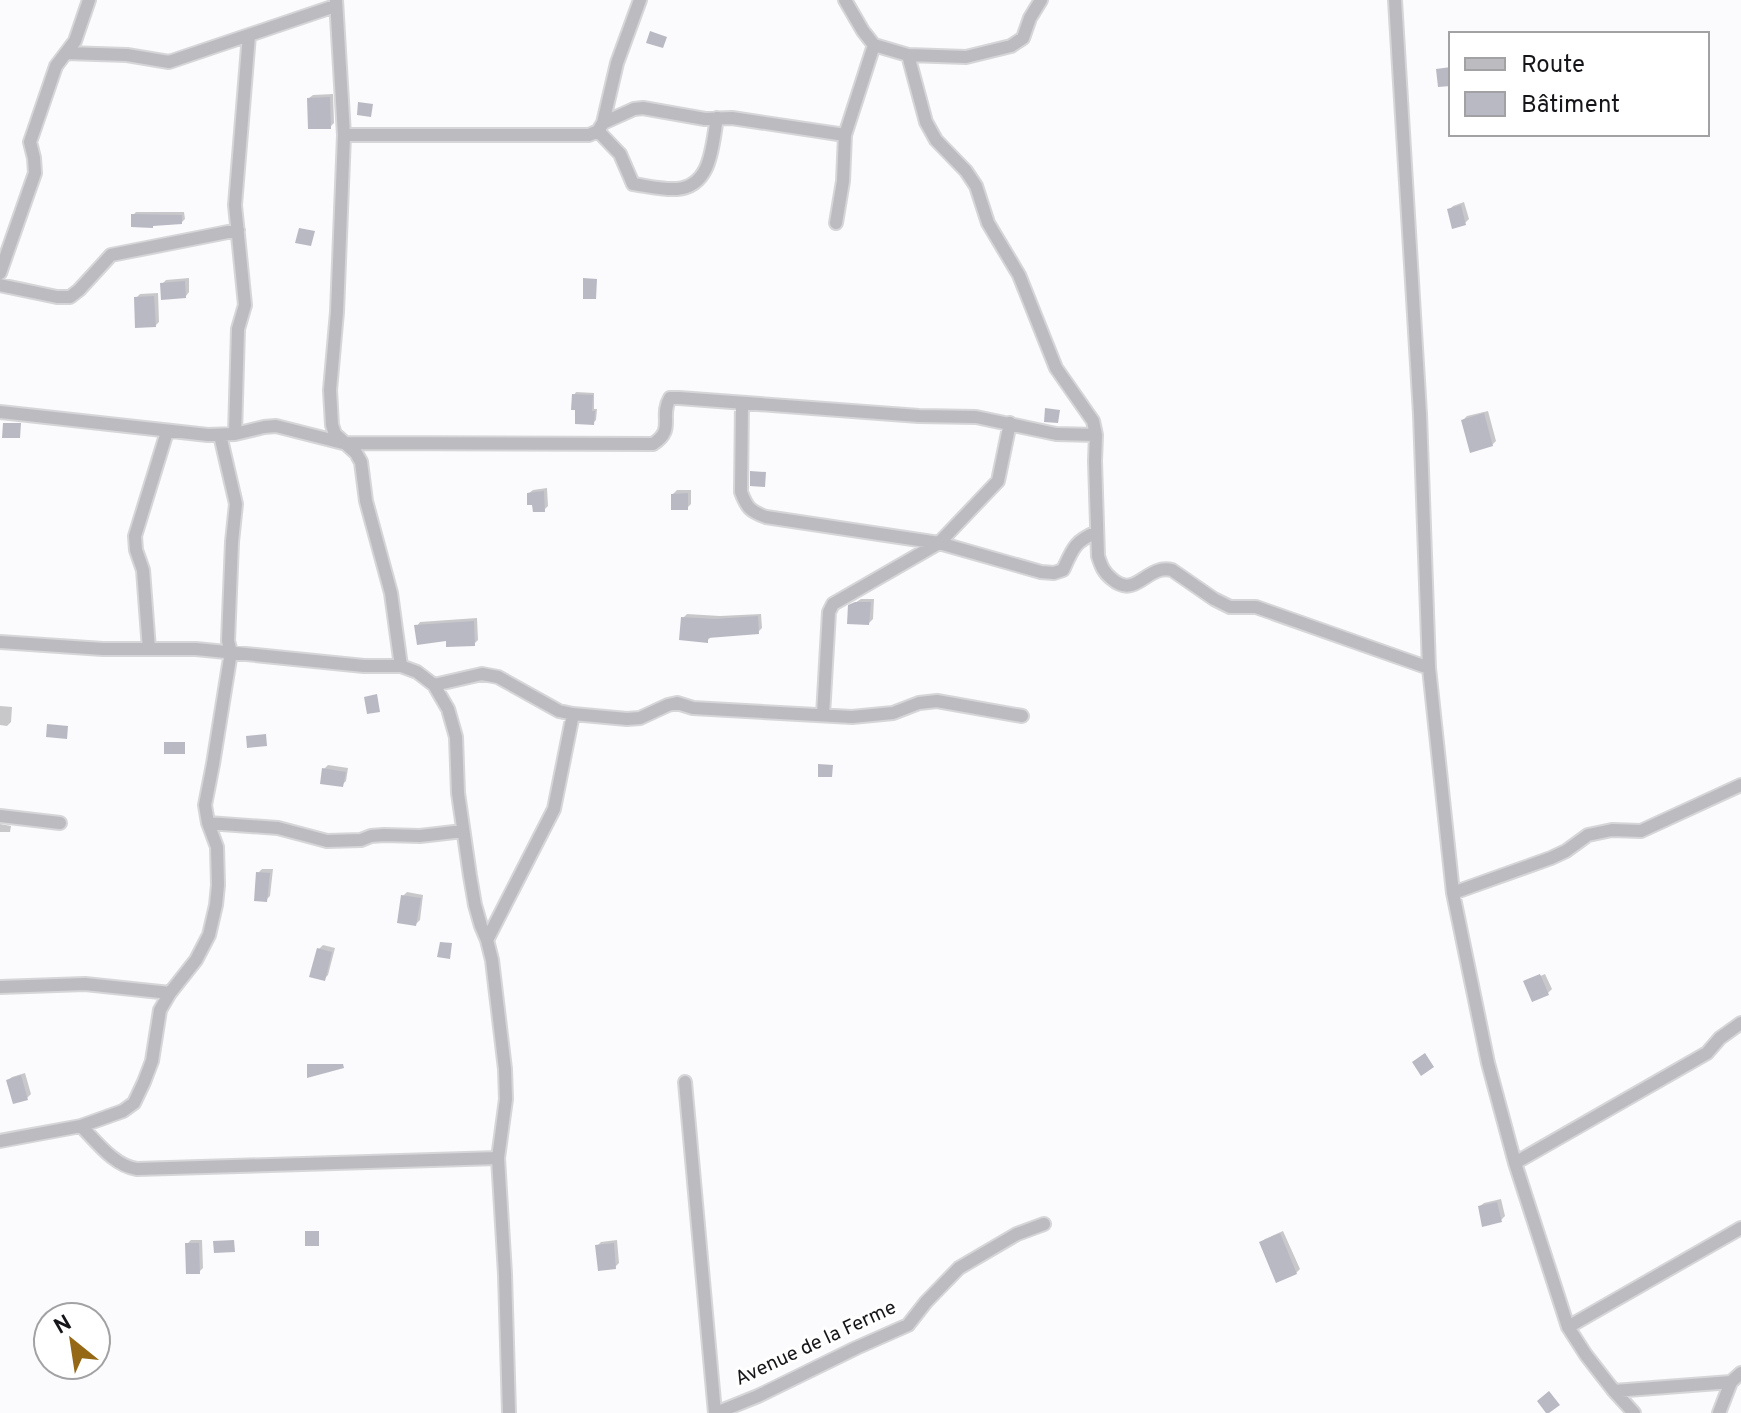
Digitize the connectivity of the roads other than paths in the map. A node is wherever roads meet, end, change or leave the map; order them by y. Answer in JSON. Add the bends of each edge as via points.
{"nodes":[{"id":1,"x":89,"y":0,"type":"edge"},
{"id":2,"x":640,"y":0,"type":"edge"},
{"id":3,"x":845,"y":0,"type":"edge"},
{"id":4,"x":1041,"y":0,"type":"edge"},
{"id":5,"x":1395,"y":0,"type":"edge"},
{"id":6,"x":336,"y":3,"type":"edge"},
{"id":7,"x":249,"y":35,"type":"junction"},
{"id":8,"x":874,"y":45,"type":"junction"},
{"id":9,"x":67,"y":53,"type":"junction"},
{"id":10,"x":908,"y":55,"type":"junction"},
{"id":11,"x":717,"y":118,"type":"junction"},
{"id":12,"x":600,"y":127,"type":"junction"},
{"id":13,"x":344,"y":135,"type":"junction"},
{"id":14,"x":845,"y":135,"type":"junction"},
{"id":15,"x":836,"y":223,"type":"dead end"},
{"id":16,"x":238,"y":230,"type":"junction"},
{"id":17,"x":0,"y":273,"type":"edge"},
{"id":18,"x":0,"y":285,"type":"edge"},
{"id":19,"x":742,"y":403,"type":"junction"},
{"id":20,"x":0,"y":412,"type":"edge"},
{"id":21,"x":1010,"y":423,"type":"junction"},
{"id":22,"x":167,"y":432,"type":"junction"},
{"id":23,"x":235,"y":434,"type":"junction"},
{"id":24,"x":220,"y":435,"type":"junction"},
{"id":25,"x":1096,"y":435,"type":"junction"},
{"id":26,"x":343,"y":443,"type":"junction"},
{"id":27,"x":1097,"y":532,"type":"junction"},
{"id":28,"x":939,"y":543,"type":"junction"},
{"id":29,"x":0,"y":642,"type":"edge"},
{"id":30,"x":149,"y":649,"type":"junction"},
{"id":31,"x":231,"y":652,"type":"junction"},
{"id":32,"x":401,"y":666,"type":"junction"},
{"id":33,"x":1429,"y":668,"type":"junction"},
{"id":34,"x":434,"y":685,"type":"junction"},
{"id":35,"x":573,"y":714,"type":"junction"},
{"id":36,"x":823,"y":715,"type":"junction"},
{"id":37,"x":1022,"y":716,"type":"dead end"},
{"id":38,"x":1741,"y":785,"type":"edge"},
{"id":39,"x":0,"y":816,"type":"edge"},
{"id":40,"x":60,"y":823,"type":"dead end"},
{"id":41,"x":208,"y":823,"type":"junction"},
{"id":42,"x":463,"y":831,"type":"junction"},
{"id":43,"x":1453,"y":893,"type":"junction"},
{"id":44,"x":487,"y":940,"type":"junction"},
{"id":45,"x":0,"y":987,"type":"edge"},
{"id":46,"x":170,"y":993,"type":"junction"},
{"id":47,"x":1741,"y":1023,"type":"edge"},
{"id":48,"x":685,"y":1082,"type":"dead end"},
{"id":49,"x":81,"y":1126,"type":"junction"},
{"id":50,"x":0,"y":1141,"type":"edge"},
{"id":51,"x":498,"y":1158,"type":"junction"},
{"id":52,"x":1515,"y":1163,"type":"junction"},
{"id":53,"x":1044,"y":1224,"type":"dead end"},
{"id":54,"x":1741,"y":1228,"type":"edge"},
{"id":55,"x":1568,"y":1327,"type":"junction"},
{"id":56,"x":1736,"y":1377,"type":"edge"},
{"id":57,"x":1614,"y":1391,"type":"junction"},
{"id":58,"x":509,"y":1413,"type":"edge"},
{"id":59,"x":715,"y":1413,"type":"edge"},
{"id":60,"x":1634,"y":1413,"type":"edge"},
{"id":61,"x":1719,"y":1413,"type":"edge"}],
"edges":[{"from":1,"to":9,"type":"street"},
{"from":2,"to":12,"type":"street"},
{"from":3,"to":8,"type":"street"},
{"from":4,"to":10,"type":"street","via":[[1023,38],[1011,46],[966,57]]},
{"from":5,"to":33,"type":"street"},
{"from":6,"to":7,"type":"street"},
{"from":6,"to":13,"type":"street"},
{"from":7,"to":9,"type":"street","via":[[169,62]]},
{"from":7,"to":16,"type":"street","via":[[235,205]]},
{"from":8,"to":10,"type":"street"},
{"from":8,"to":14,"type":"street"},
{"from":9,"to":17,"type":"street","via":[[56,66],[30,142],[35,173]]},
{"from":10,"to":25,"type":"street","via":[[926,122],[976,186],[1056,368],[1086,409]]},
{"from":11,"to":12,"type":"street","via":[[643,108]]},
{"from":11,"to":12,"type":"street","via":[[708,165],[699,181],[674,189],[633,184]]},
{"from":11,"to":14,"type":"street"},
{"from":12,"to":13,"type":"street","via":[[589,135]]},
{"from":13,"to":26,"type":"street","via":[[330,390],[332,425]]},
{"from":14,"to":15,"type":"street"},
{"from":16,"to":18,"type":"street","via":[[111,255],[70,297]]},
{"from":16,"to":23,"type":"street","via":[[245,305],[238,329]]},
{"from":19,"to":21,"type":"street"},
{"from":19,"to":26,"type":"street","via":[[670,398],[667,428],[653,444]]},
{"from":19,"to":28,"type":"street","via":[[741,492],[751,511]]},
{"from":20,"to":22,"type":"street"},
{"from":21,"to":25,"type":"street","via":[[1056,434]]},
{"from":21,"to":28,"type":"street","via":[[998,481]]},
{"from":22,"to":24,"type":"street"},
{"from":22,"to":30,"type":"street","via":[[135,536]]},
{"from":23,"to":24,"type":"street"},
{"from":23,"to":26,"type":"street","via":[[276,426]]},
{"from":24,"to":31,"type":"street","via":[[236,504]]},
{"from":25,"to":27,"type":"street"},
{"from":26,"to":32,"type":"street","via":[[361,462],[391,593]]},
{"from":27,"to":28,"type":"street","via":[[1081,539],[1063,570],[1054,573]]},
{"from":27,"to":33,"type":"street","via":[[1101,567],[1122,586],[1164,568],[1172,570],[1230,607],[1256,607]]},
{"from":28,"to":36,"type":"street","via":[[833,604]]},
{"from":29,"to":30,"type":"street"},
{"from":30,"to":31,"type":"street"},
{"from":31,"to":32,"type":"street"},
{"from":31,"to":41,"type":"street","via":[[206,792]]},
{"from":32,"to":34,"type":"street"},
{"from":33,"to":43,"type":"street"},
{"from":34,"to":35,"type":"street","via":[[482,674],[498,677]]},
{"from":34,"to":42,"type":"street","via":[[456,737]]},
{"from":35,"to":36,"type":"street","via":[[640,718],[677,703]]},
{"from":35,"to":44,"type":"street","via":[[554,809]]},
{"from":36,"to":37,"type":"street","via":[[893,713],[937,701]]},
{"from":38,"to":43,"type":"street","via":[[1641,831],[1588,835],[1551,858]]},
{"from":39,"to":40,"type":"street"},
{"from":41,"to":42,"type":"street","via":[[278,828],[327,841]]},
{"from":41,"to":46,"type":"street","via":[[217,847],[216,905],[196,960]]},
{"from":42,"to":44,"type":"street","via":[[475,905]]},
{"from":43,"to":52,"type":"street"},
{"from":44,"to":51,"type":"street","via":[[505,1069]]},
{"from":45,"to":46,"type":"street","via":[[85,984]]},
{"from":46,"to":49,"type":"street","via":[[160,1010],[152,1061],[134,1103]]},
{"from":47,"to":52,"type":"street","via":[[1707,1053]]},
{"from":48,"to":59,"type":"street"},
{"from":49,"to":50,"type":"street"},
{"from":49,"to":51,"type":"street","via":[[116,1161],[137,1169]]},
{"from":51,"to":58,"type":"street"},
{"from":52,"to":55,"type":"street"},
{"from":53,"to":59,"type":"street","name":"Avenue de la Ferme","via":[[959,1268],[908,1325]]},
{"from":54,"to":55,"type":"street"},
{"from":55,"to":57,"type":"street"},
{"from":56,"to":57,"type":"street"},
{"from":56,"to":61,"type":"street"},
{"from":57,"to":60,"type":"street"}]}
